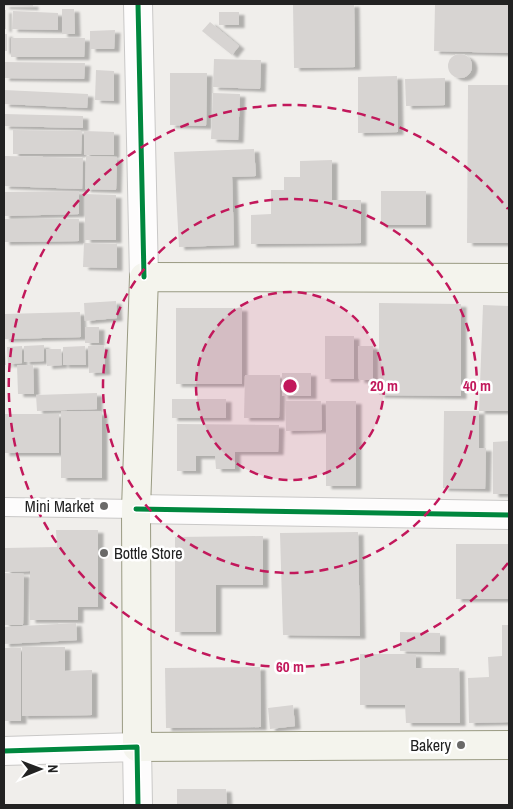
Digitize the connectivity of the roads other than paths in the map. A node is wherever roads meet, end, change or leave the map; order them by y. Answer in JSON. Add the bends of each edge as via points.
{"nodes":[{"id":1,"x":138,"y":4,"type":"edge"},
{"id":2,"x":144,"y":277,"type":"junction"},
{"id":3,"x":509,"y":278,"type":"edge"},
{"id":4,"x":4,"y":507,"type":"edge"},
{"id":5,"x":136,"y":509,"type":"junction"},
{"id":6,"x":509,"y":515,"type":"edge"},
{"id":7,"x":509,"y":745,"type":"edge"},
{"id":8,"x":137,"y":746,"type":"junction"},
{"id":9,"x":4,"y":751,"type":"edge"},
{"id":10,"x":138,"y":805,"type":"edge"}],
"edges":[{"from":1,"to":2,"type":"street"},
{"from":2,"to":3,"type":"main road"},
{"from":2,"to":5,"type":"main road"},
{"from":4,"to":5,"type":"lane"},
{"from":5,"to":6,"type":"street"},
{"from":5,"to":8,"type":"main road"},
{"from":7,"to":8,"type":"main road"},
{"from":8,"to":9,"type":"street"},
{"from":8,"to":10,"type":"street"}]}
